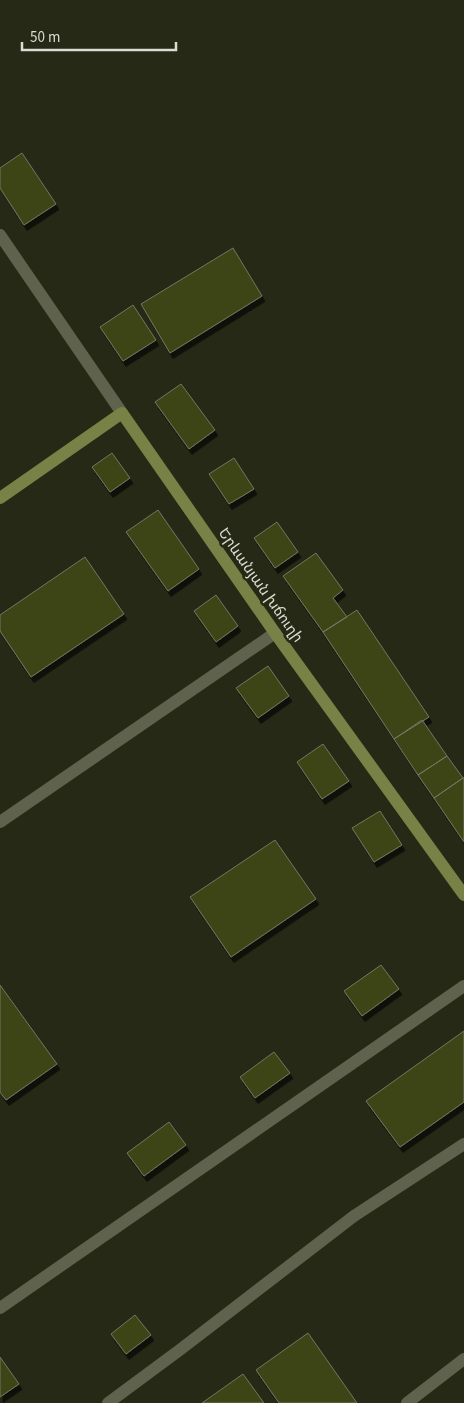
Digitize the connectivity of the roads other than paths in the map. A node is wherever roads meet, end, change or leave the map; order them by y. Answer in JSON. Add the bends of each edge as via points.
{"nodes":[{"id":1,"x":0,"y":235,"type":"edge"},
{"id":2,"x":122,"y":413,"type":"junction"},
{"id":3,"x":0,"y":498,"type":"edge"},
{"id":4,"x":274,"y":634,"type":"junction"},
{"id":5,"x":0,"y":822,"type":"edge"},
{"id":6,"x":464,"y":895,"type":"edge"},
{"id":7,"x":464,"y":986,"type":"edge"},
{"id":8,"x":464,"y":1144,"type":"edge"},
{"id":9,"x":0,"y":1308,"type":"edge"},
{"id":10,"x":464,"y":1358,"type":"edge"},
{"id":11,"x":108,"y":1403,"type":"edge"},
{"id":12,"x":407,"y":1403,"type":"edge"}],
"edges":[{"from":1,"to":2,"type":"street"},
{"from":2,"to":3,"type":"main road"},
{"from":2,"to":4,"type":"main road","name":"Երևանյան խճուղի"},
{"from":4,"to":5,"type":"street"},
{"from":4,"to":6,"type":"main road","name":"Երևանյան խճուղի"},
{"from":7,"to":9,"type":"street"},
{"from":8,"to":11,"type":"street","via":[[354,1216]]},
{"from":10,"to":12,"type":"street"}]}
